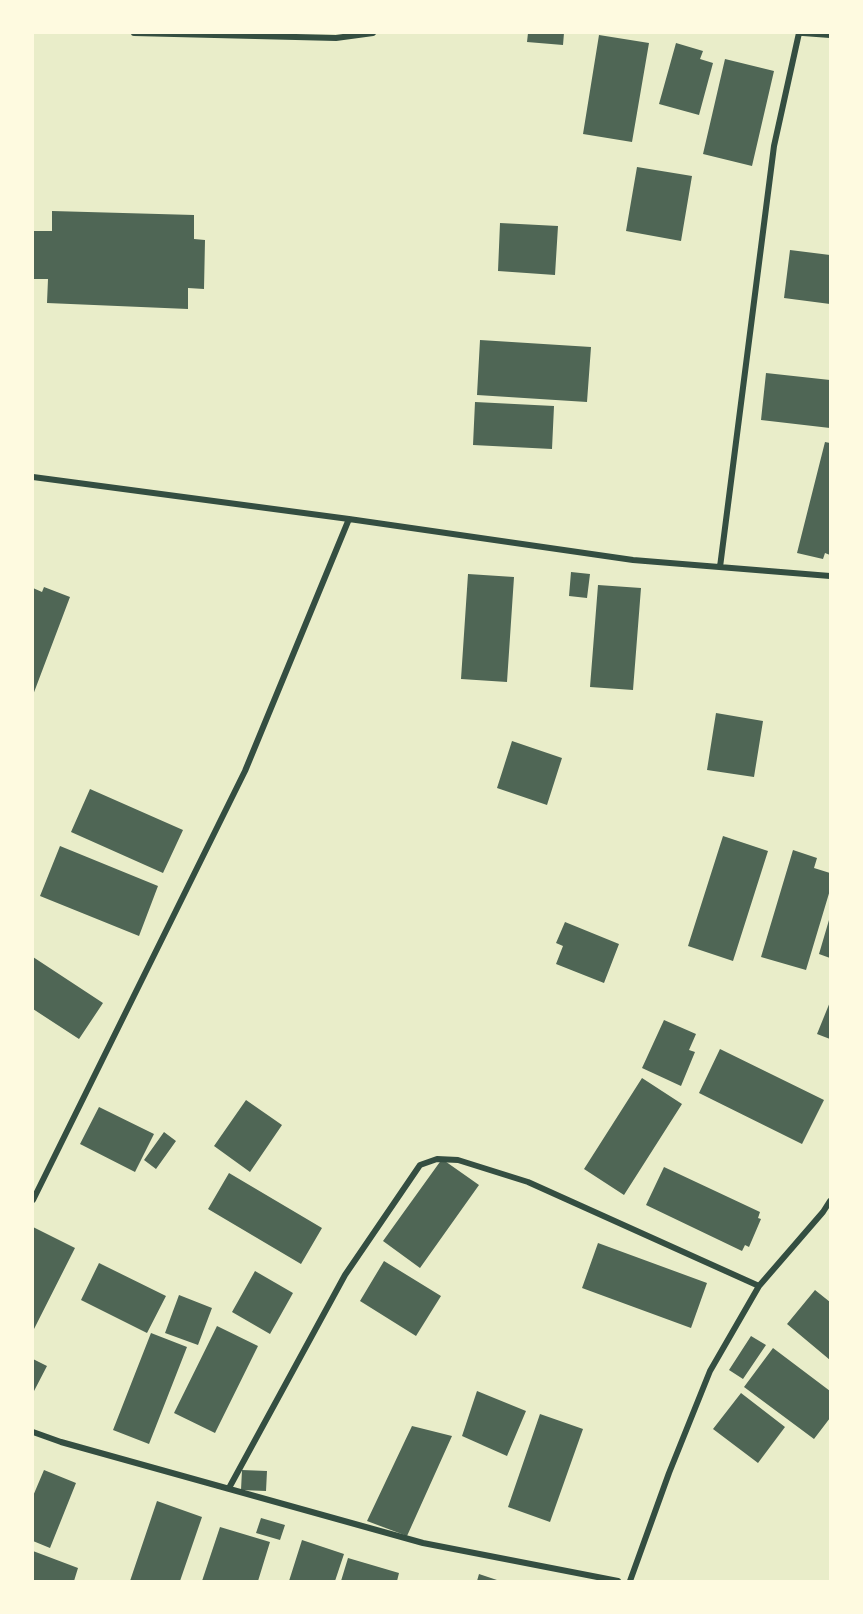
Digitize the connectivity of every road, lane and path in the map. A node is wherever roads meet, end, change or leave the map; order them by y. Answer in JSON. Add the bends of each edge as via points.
{"nodes":[{"id":1,"x":134,"y":33,"type":"edge"},
{"id":2,"x":373,"y":33,"type":"edge"},
{"id":3,"x":801,"y":33,"type":"edge"},
{"id":4,"x":830,"y":35,"type":"edge"},
{"id":5,"x":33,"y":477,"type":"edge"},
{"id":6,"x":349,"y":519,"type":"junction"},
{"id":7,"x":720,"y":567,"type":"junction"},
{"id":8,"x":830,"y":576,"type":"edge"},
{"id":9,"x":33,"y":1200,"type":"edge"},
{"id":10,"x":830,"y":1201,"type":"edge"},
{"id":11,"x":759,"y":1286,"type":"junction"},
{"id":12,"x":33,"y":1432,"type":"edge"},
{"id":13,"x":229,"y":1488,"type":"junction"},
{"id":14,"x":618,"y":1581,"type":"edge"},
{"id":15,"x":630,"y":1581,"type":"edge"}],
"edges":[{"from":1,"to":2,"type":"street","via":[[336,38]]},
{"from":3,"to":4,"type":"street"},
{"from":3,"to":7,"type":"street","via":[[774,146]]},
{"from":5,"to":6,"type":"street"},
{"from":6,"to":7,"type":"street","via":[[633,560]]},
{"from":6,"to":9,"type":"street","via":[[245,771]]},
{"from":7,"to":8,"type":"street"},
{"from":10,"to":11,"type":"street"},
{"from":11,"to":13,"type":"street","via":[[528,1182],[458,1160],[437,1159],[420,1165],[345,1275]]},
{"from":11,"to":15,"type":"street","via":[[710,1371]]},
{"from":12,"to":13,"type":"street"},
{"from":13,"to":14,"type":"street","via":[[423,1543]]}]}
